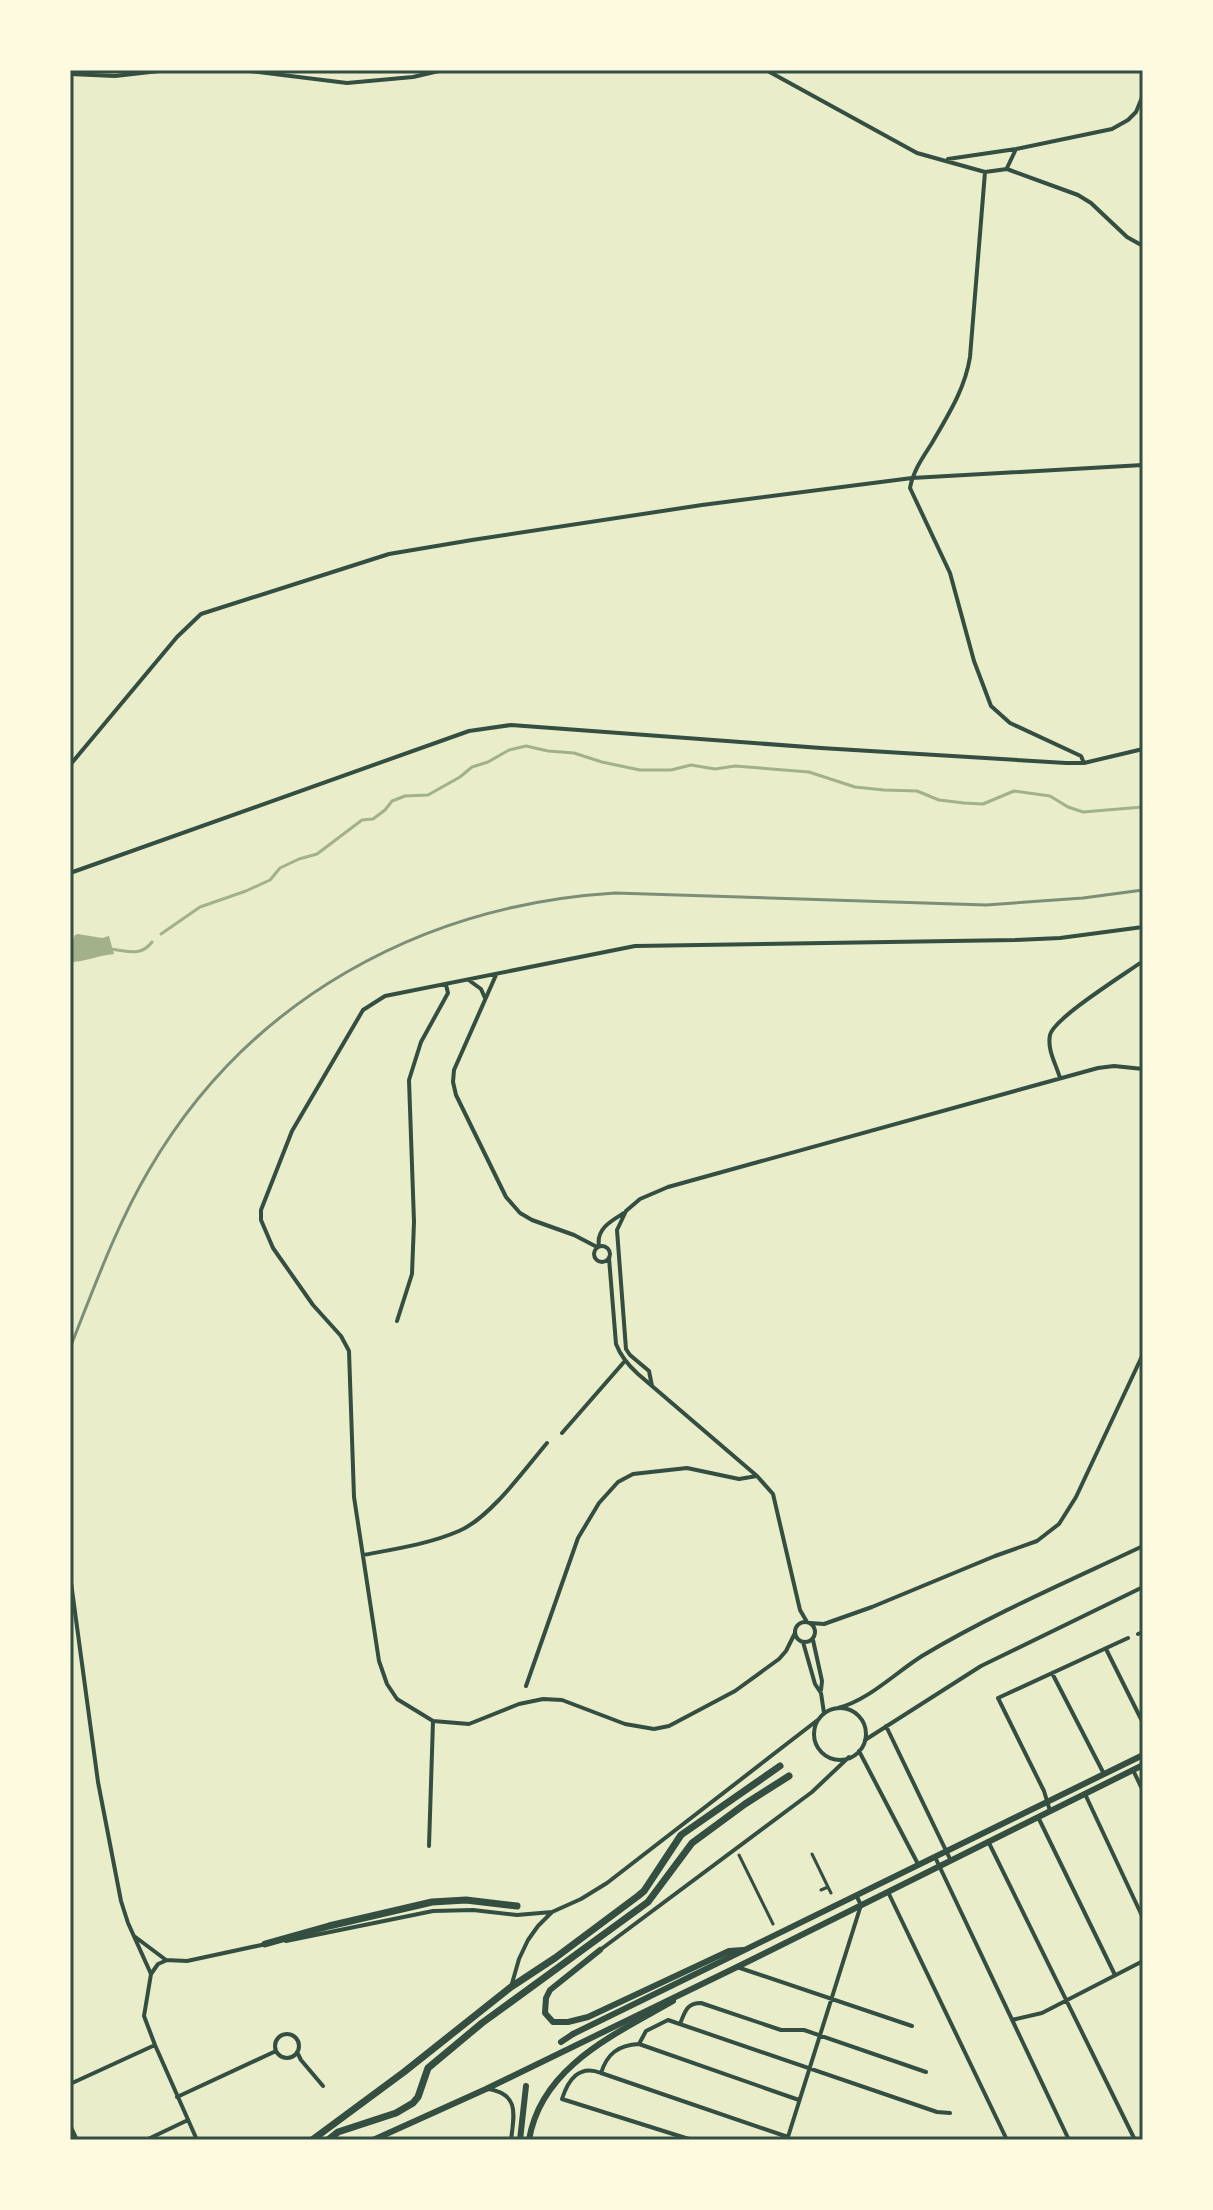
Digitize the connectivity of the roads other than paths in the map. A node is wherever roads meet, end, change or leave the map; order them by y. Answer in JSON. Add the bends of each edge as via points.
{"nodes":[{"id":1,"x":168,"y":70,"type":"edge"},
{"id":2,"x":242,"y":70,"type":"edge"},
{"id":3,"x":443,"y":70,"type":"edge"},
{"id":4,"x":766,"y":70,"type":"edge"},
{"id":5,"x":70,"y":74,"type":"edge"},
{"id":6,"x":1143,"y":95,"type":"edge"},
{"id":7,"x":1016,"y":149,"type":"junction"},
{"id":8,"x":946,"y":160,"type":"junction"},
{"id":9,"x":1007,"y":169,"type":"junction"},
{"id":10,"x":985,"y":172,"type":"junction"},
{"id":11,"x":1143,"y":246,"type":"edge"},
{"id":12,"x":1143,"y":465,"type":"edge"},
{"id":13,"x":912,"y":478,"type":"junction"},
{"id":14,"x":1143,"y":749,"type":"edge"},
{"id":15,"x":1084,"y":763,"type":"junction"},
{"id":16,"x":70,"y":765,"type":"edge"},
{"id":17,"x":70,"y":873,"type":"edge"},
{"id":18,"x":1143,"y":927,"type":"edge"},
{"id":19,"x":1143,"y":961,"type":"edge"},
{"id":20,"x":496,"y":975,"type":"junction"},
{"id":21,"x":468,"y":980,"type":"junction"},
{"id":22,"x":446,"y":985,"type":"junction"},
{"id":23,"x":486,"y":1000,"type":"junction"},
{"id":24,"x":1143,"y":1069,"type":"edge"},
{"id":25,"x":1060,"y":1078,"type":"junction"},
{"id":26,"x":626,"y":1211,"type":"junction"},
{"id":27,"x":598,"y":1247,"type":"junction"},
{"id":28,"x":609,"y":1258,"type":"junction"},
{"id":29,"x":600,"y":1263,"type":"junction"},
{"id":30,"x":610,"y":1276,"type":"junction"},
{"id":31,"x":397,"y":1321,"type":"dead end"},
{"id":32,"x":1143,"y":1354,"type":"edge"},
{"id":33,"x":624,"y":1362,"type":"junction"},
{"id":34,"x":652,"y":1386,"type":"junction"},
{"id":35,"x":562,"y":1433,"type":"dead end"},
{"id":36,"x":547,"y":1443,"type":"dead end"},
{"id":37,"x":757,"y":1476,"type":"junction"},
{"id":38,"x":1143,"y":1546,"type":"edge"},
{"id":39,"x":363,"y":1555,"type":"junction"},
{"id":40,"x":70,"y":1575,"type":"edge"},
{"id":41,"x":1143,"y":1587,"type":"edge"},
{"id":42,"x":800,"y":1610,"type":"junction"},
{"id":43,"x":808,"y":1622,"type":"junction"},
{"id":44,"x":824,"y":1624,"type":"junction"},
{"id":45,"x":797,"y":1625,"type":"junction"},
{"id":46,"x":815,"y":1632,"type":"junction"},
{"id":47,"x":795,"y":1633,"type":"junction"},
{"id":48,"x":813,"y":1638,"type":"junction"},
{"id":49,"x":1128,"y":1638,"type":"dead end"},
{"id":50,"x":802,"y":1642,"type":"junction"},
{"id":51,"x":1106,"y":1649,"type":"junction"},
{"id":52,"x":786,"y":1651,"type":"junction"},
{"id":53,"x":1052,"y":1673,"type":"junction"},
{"id":54,"x":526,"y":1686,"type":"dead end"},
{"id":55,"x":821,"y":1693,"type":"junction"},
{"id":56,"x":823,"y":1700,"type":"junction"},
{"id":57,"x":835,"y":1708,"type":"junction"},
{"id":58,"x":824,"y":1713,"type":"junction"},
{"id":59,"x":819,"y":1719,"type":"junction"},
{"id":60,"x":433,"y":1721,"type":"junction"},
{"id":61,"x":1143,"y":1723,"type":"edge"},
{"id":62,"x":886,"y":1726,"type":"junction"},
{"id":63,"x":865,"y":1740,"type":"junction"},
{"id":64,"x":859,"y":1751,"type":"junction"},
{"id":65,"x":1143,"y":1755,"type":"edge"},
{"id":66,"x":849,"y":1757,"type":"junction"},
{"id":67,"x":1143,"y":1765,"type":"edge"},
{"id":68,"x":780,"y":1766,"type":"dead end"},
{"id":69,"x":1133,"y":1770,"type":"junction"},
{"id":70,"x":1104,"y":1773,"type":"junction"},
{"id":71,"x":789,"y":1776,"type":"dead end"},
{"id":72,"x":1109,"y":1782,"type":"junction"},
{"id":73,"x":1143,"y":1791,"type":"edge"},
{"id":74,"x":1085,"y":1794,"type":"junction"},
{"id":75,"x":1048,"y":1800,"type":"junction"},
{"id":76,"x":1050,"y":1811,"type":"junction"},
{"id":77,"x":1038,"y":1817,"type":"junction"},
{"id":78,"x":988,"y":1841,"type":"junction"},
{"id":79,"x":429,"y":1846,"type":"dead end"},
{"id":80,"x":946,"y":1850,"type":"junction"},
{"id":81,"x":812,"y":1854,"type":"dead end"},
{"id":82,"x":739,"y":1855,"type":"dead end"},
{"id":83,"x":935,"y":1856,"type":"junction"},
{"id":84,"x":952,"y":1862,"type":"junction"},
{"id":85,"x":918,"y":1864,"type":"junction"},
{"id":86,"x":939,"y":1868,"type":"junction"},
{"id":87,"x":828,"y":1887,"type":"junction"},
{"id":88,"x":821,"y":1890,"type":"dead end"},
{"id":89,"x":888,"y":1892,"type":"junction"},
{"id":90,"x":831,"y":1893,"type":"dead end"},
{"id":91,"x":856,"y":1895,"type":"junction"},
{"id":92,"x":861,"y":1905,"type":"junction"},
{"id":93,"x":517,"y":1906,"type":"dead end"},
{"id":94,"x":552,"y":1912,"type":"junction"},
{"id":95,"x":1143,"y":1918,"type":"edge"},
{"id":96,"x":773,"y":1924,"type":"dead end"},
{"id":97,"x":134,"y":1936,"type":"junction"},
{"id":98,"x":265,"y":1944,"type":"junction"},
{"id":99,"x":600,"y":1950,"type":"joint"},
{"id":100,"x":747,"y":1950,"type":"junction"},
{"id":101,"x":166,"y":1960,"type":"junction"},
{"id":102,"x":1143,"y":1961,"type":"edge"},
{"id":103,"x":737,"y":1967,"type":"junction"},
{"id":104,"x":1115,"y":1975,"type":"junction"},
{"id":105,"x":150,"y":1976,"type":"junction"},
{"id":106,"x":703,"y":1983,"type":"junction"},
{"id":107,"x":511,"y":1987,"type":"junction"},
{"id":108,"x":831,"y":1999,"type":"junction"},
{"id":109,"x":1067,"y":2002,"type":"junction"},
{"id":110,"x":1012,"y":2020,"type":"junction"},
{"id":111,"x":680,"y":2024,"type":"junction"},
{"id":112,"x":912,"y":2026,"type":"dead end"},
{"id":113,"x":820,"y":2036,"type":"junction"},
{"id":114,"x":561,"y":2042,"type":"dead end"},
{"id":115,"x":639,"y":2044,"type":"junction"},
{"id":116,"x":155,"y":2045,"type":"junction"},
{"id":117,"x":276,"y":2051,"type":"junction"},
{"id":118,"x":297,"y":2052,"type":"junction"},
{"id":119,"x":810,"y":2069,"type":"junction"},
{"id":120,"x":926,"y":2072,"type":"dead end"},
{"id":121,"x":601,"y":2073,"type":"junction"},
{"id":122,"x":70,"y":2084,"type":"edge"},
{"id":123,"x":323,"y":2086,"type":"dead end"},
{"id":124,"x":526,"y":2086,"type":"dead end"},
{"id":125,"x":486,"y":2089,"type":"junction"},
{"id":126,"x":177,"y":2097,"type":"junction"},
{"id":127,"x":800,"y":2100,"type":"junction"},
{"id":128,"x":950,"y":2113,"type":"dead end"},
{"id":129,"x":188,"y":2120,"type":"junction"},
{"id":130,"x":70,"y":2125,"type":"edge"},
{"id":131,"x":788,"y":2138,"type":"edge"},
{"id":132,"x":77,"y":2140,"type":"edge"},
{"id":133,"x":146,"y":2140,"type":"edge"},
{"id":134,"x":197,"y":2140,"type":"edge"},
{"id":135,"x":312,"y":2140,"type":"edge"},
{"id":136,"x":328,"y":2140,"type":"edge"},
{"id":137,"x":373,"y":2140,"type":"edge"},
{"id":138,"x":511,"y":2140,"type":"edge"},
{"id":139,"x":520,"y":2140,"type":"edge"},
{"id":140,"x":529,"y":2140,"type":"edge"},
{"id":141,"x":692,"y":2140,"type":"edge"},
{"id":142,"x":1007,"y":2140,"type":"edge"},
{"id":143,"x":1069,"y":2140,"type":"edge"},
{"id":144,"x":1135,"y":2140,"type":"edge"}],
"edges":[{"from":1,"to":5,"type":"street"},
{"from":2,"to":3,"type":"street","via":[[347,83]]},
{"from":4,"to":8,"type":"street","via":[[903,147]]},
{"from":6,"to":7,"type":"street","via":[[1136,112],[1120,126]]},
{"from":7,"to":8,"type":"street"},
{"from":7,"to":9,"type":"street"},
{"from":8,"to":10,"type":"street"},
{"from":9,"to":10,"type":"street"},
{"from":9,"to":11,"type":"street","via":[[1078,195]]},
{"from":10,"to":13,"type":"street","via":[[966,380]]},
{"from":12,"to":13,"type":"street"},
{"from":13,"to":15,"type":"street","via":[[910,488],[950,573],[991,706],[1010,723],[1081,756]]},
{"from":13,"to":16,"type":"street","via":[[389,554],[206,611],[177,637]]},
{"from":14,"to":15,"type":"street"},
{"from":15,"to":17,"type":"street","via":[[511,725],[469,731]]},
{"from":18,"to":20,"type":"street","via":[[1015,940],[635,946]]},
{"from":19,"to":25,"type":"street","via":[[1053,1028],[1050,1047]]},
{"from":20,"to":21,"type":"street"},
{"from":20,"to":23,"type":"street"},
{"from":21,"to":22,"type":"street"},
{"from":21,"to":23,"type":"street"},
{"from":22,"to":31,"type":"street","via":[[448,993],[421,1042],[409,1080],[412,1274]]},
{"from":22,"to":39,"type":"street","via":[[385,996],[363,1010],[292,1131],[261,1210],[273,1248],[349,1351],[354,1497]]},
{"from":23,"to":27,"type":"street","via":[[454,1070],[456,1095],[506,1197],[520,1213]]},
{"from":24,"to":25,"type":"street","via":[[1114,1066]]},
{"from":25,"to":26,"type":"street","via":[[668,1187]]},
{"from":26,"to":27,"type":"street","via":[[601,1230]]},
{"from":26,"to":34,"type":"street","via":[[616,1236],[626,1349],[649,1371]]},
{"from":27,"to":28,"type":"street","via":[[607,1248]]},
{"from":27,"to":29,"type":"street","via":[[593,1255]]},
{"from":28,"to":29,"type":"street"},
{"from":28,"to":30,"type":"street"},
{"from":29,"to":30,"type":"street"},
{"from":30,"to":33,"type":"street","via":[[616,1344]]},
{"from":32,"to":44,"type":"street","via":[[1059,1524],[1037,1541]]},
{"from":33,"to":34,"type":"street"},
{"from":33,"to":35,"type":"street"},
{"from":34,"to":37,"type":"street"},
{"from":36,"to":39,"type":"street","via":[[487,1511],[462,1530],[423,1544]]},
{"from":37,"to":42,"type":"street","via":[[773,1494]]},
{"from":37,"to":54,"type":"street","via":[[739,1479],[687,1468],[633,1474],[618,1482],[578,1538]]},
{"from":38,"to":57,"type":"street","via":[[979,1625],[854,1703]]},
{"from":39,"to":60,"type":"street","via":[[387,1684],[397,1699]]},
{"from":40,"to":97,"type":"street","via":[[98,1782],[124,1913]]},
{"from":41,"to":62,"type":"street","via":[[981,1666]]},
{"from":42,"to":43,"type":"street"},
{"from":42,"to":45,"type":"street"},
{"from":43,"to":44,"type":"street"},
{"from":43,"to":45,"type":"street"},
{"from":43,"to":46,"type":"street"},
{"from":44,"to":46,"type":"street"},
{"from":45,"to":47,"type":"street"},
{"from":46,"to":48,"type":"street"},
{"from":47,"to":50,"type":"street"},
{"from":47,"to":52,"type":"street"},
{"from":48,"to":50,"type":"street"},
{"from":48,"to":55,"type":"street"},
{"from":49,"to":51,"type":"street"},
{"from":50,"to":52,"type":"street"},
{"from":50,"to":55,"type":"street"},
{"from":51,"to":53,"type":"street"},
{"from":51,"to":61,"type":"street"},
{"from":52,"to":60,"type":"street","via":[[735,1691],[663,1728],[625,1724],[562,1700],[543,1699],[469,1724]]},
{"from":53,"to":70,"type":"street"},
{"from":53,"to":75,"type":"street","via":[[998,1698]]},
{"from":55,"to":56,"type":"street"},
{"from":56,"to":57,"type":"street"},
{"from":56,"to":58,"type":"street"},
{"from":57,"to":58,"type":"street"},
{"from":57,"to":63,"type":"street","via":[[859,1717]]},
{"from":58,"to":59,"type":"street"},
{"from":59,"to":66,"type":"street","via":[[814,1734],[819,1750],[833,1759]]},
{"from":59,"to":94,"type":"street","via":[[607,1883]]},
{"from":60,"to":79,"type":"street"},
{"from":62,"to":63,"type":"street"},
{"from":62,"to":80,"type":"street"},
{"from":63,"to":64,"type":"street"},
{"from":64,"to":66,"type":"street"},
{"from":64,"to":85,"type":"street"},
{"from":65,"to":70,"type":"main road"},
{"from":66,"to":99,"type":"street","via":[[812,1792]]},
{"from":67,"to":69,"type":"main road"},
{"from":68,"to":107,"type":"highway","via":[[681,1835],[638,1896]]},
{"from":69,"to":72,"type":"main road"},
{"from":69,"to":73,"type":"street"},
{"from":70,"to":72,"type":"street"},
{"from":70,"to":75,"type":"main road"},
{"from":71,"to":136,"type":"highway","via":[[692,1843],[648,1902],[428,2068],[413,2103]]},
{"from":72,"to":74,"type":"main road"},
{"from":74,"to":76,"type":"main road"},
{"from":74,"to":95,"type":"street"},
{"from":75,"to":76,"type":"street"},
{"from":75,"to":80,"type":"main road"},
{"from":76,"to":77,"type":"main road"},
{"from":77,"to":78,"type":"main road"},
{"from":77,"to":104,"type":"street"},
{"from":78,"to":84,"type":"main road"},
{"from":78,"to":109,"type":"street"},
{"from":80,"to":83,"type":"main road"},
{"from":80,"to":84,"type":"street"},
{"from":81,"to":87,"type":"street"},
{"from":82,"to":96,"type":"street"},
{"from":83,"to":85,"type":"main road"},
{"from":83,"to":86,"type":"street"},
{"from":84,"to":86,"type":"main road"},
{"from":85,"to":91,"type":"main road"},
{"from":86,"to":89,"type":"main road"},
{"from":86,"to":110,"type":"street"},
{"from":87,"to":88,"type":"street"},
{"from":87,"to":90,"type":"street"},
{"from":89,"to":92,"type":"main road"},
{"from":89,"to":142,"type":"street"},
{"from":91,"to":92,"type":"street"},
{"from":91,"to":100,"type":"main road"},
{"from":92,"to":103,"type":"main road"},
{"from":92,"to":108,"type":"street"},
{"from":93,"to":98,"type":"highway","via":[[432,1902]]},
{"from":94,"to":98,"type":"street","via":[[433,1911]]},
{"from":94,"to":107,"type":"street","via":[[528,1940]]},
{"from":97,"to":101,"type":"street"},
{"from":97,"to":105,"type":"street"},
{"from":98,"to":101,"type":"street","via":[[187,1961]]},
{"from":99,"to":100,"type":"main road","via":[[550,1990],[545,2013],[553,2022],[588,2017],[729,1951]]},
{"from":100,"to":114,"type":"main road"},
{"from":101,"to":105,"type":"street"},
{"from":102,"to":104,"type":"street"},
{"from":103,"to":106,"type":"main road"},
{"from":103,"to":108,"type":"street"},
{"from":104,"to":109,"type":"street"},
{"from":105,"to":116,"type":"street","via":[[144,2016]]},
{"from":106,"to":125,"type":"main road"},
{"from":106,"to":140,"type":"main road","via":[[584,2055],[542,2102]]},
{"from":107,"to":135,"type":"highway"},
{"from":108,"to":112,"type":"street"},
{"from":108,"to":113,"type":"street"},
{"from":109,"to":110,"type":"street"},
{"from":109,"to":144,"type":"street"},
{"from":110,"to":143,"type":"street"},
{"from":111,"to":113,"type":"street","via":[[687,2007],[701,2003],[781,2030]]},
{"from":111,"to":115,"type":"street","via":[[668,2020],[646,2031]]},
{"from":111,"to":119,"type":"street"},
{"from":113,"to":119,"type":"street"},
{"from":113,"to":120,"type":"street"},
{"from":115,"to":121,"type":"street","via":[[614,2051]]},
{"from":115,"to":127,"type":"street"},
{"from":116,"to":122,"type":"street"},
{"from":116,"to":126,"type":"street"},
{"from":117,"to":118,"type":"street","via":[[288,2058]]},
{"from":117,"to":118,"type":"street","via":[[276,2040],[286,2033],[296,2038]]},
{"from":117,"to":126,"type":"street"},
{"from":118,"to":123,"type":"street"},
{"from":119,"to":127,"type":"street"},
{"from":119,"to":128,"type":"street"},
{"from":121,"to":131,"type":"street"},
{"from":121,"to":141,"type":"street","via":[[584,2070],[572,2076],[562,2099]]},
{"from":124,"to":139,"type":"main road"},
{"from":125,"to":137,"type":"main road"},
{"from":125,"to":138,"type":"street","via":[[508,2096],[514,2115]]},
{"from":126,"to":129,"type":"street"},
{"from":127,"to":131,"type":"street"},
{"from":129,"to":133,"type":"street"},
{"from":129,"to":134,"type":"street"},
{"from":130,"to":132,"type":"street"}]}
